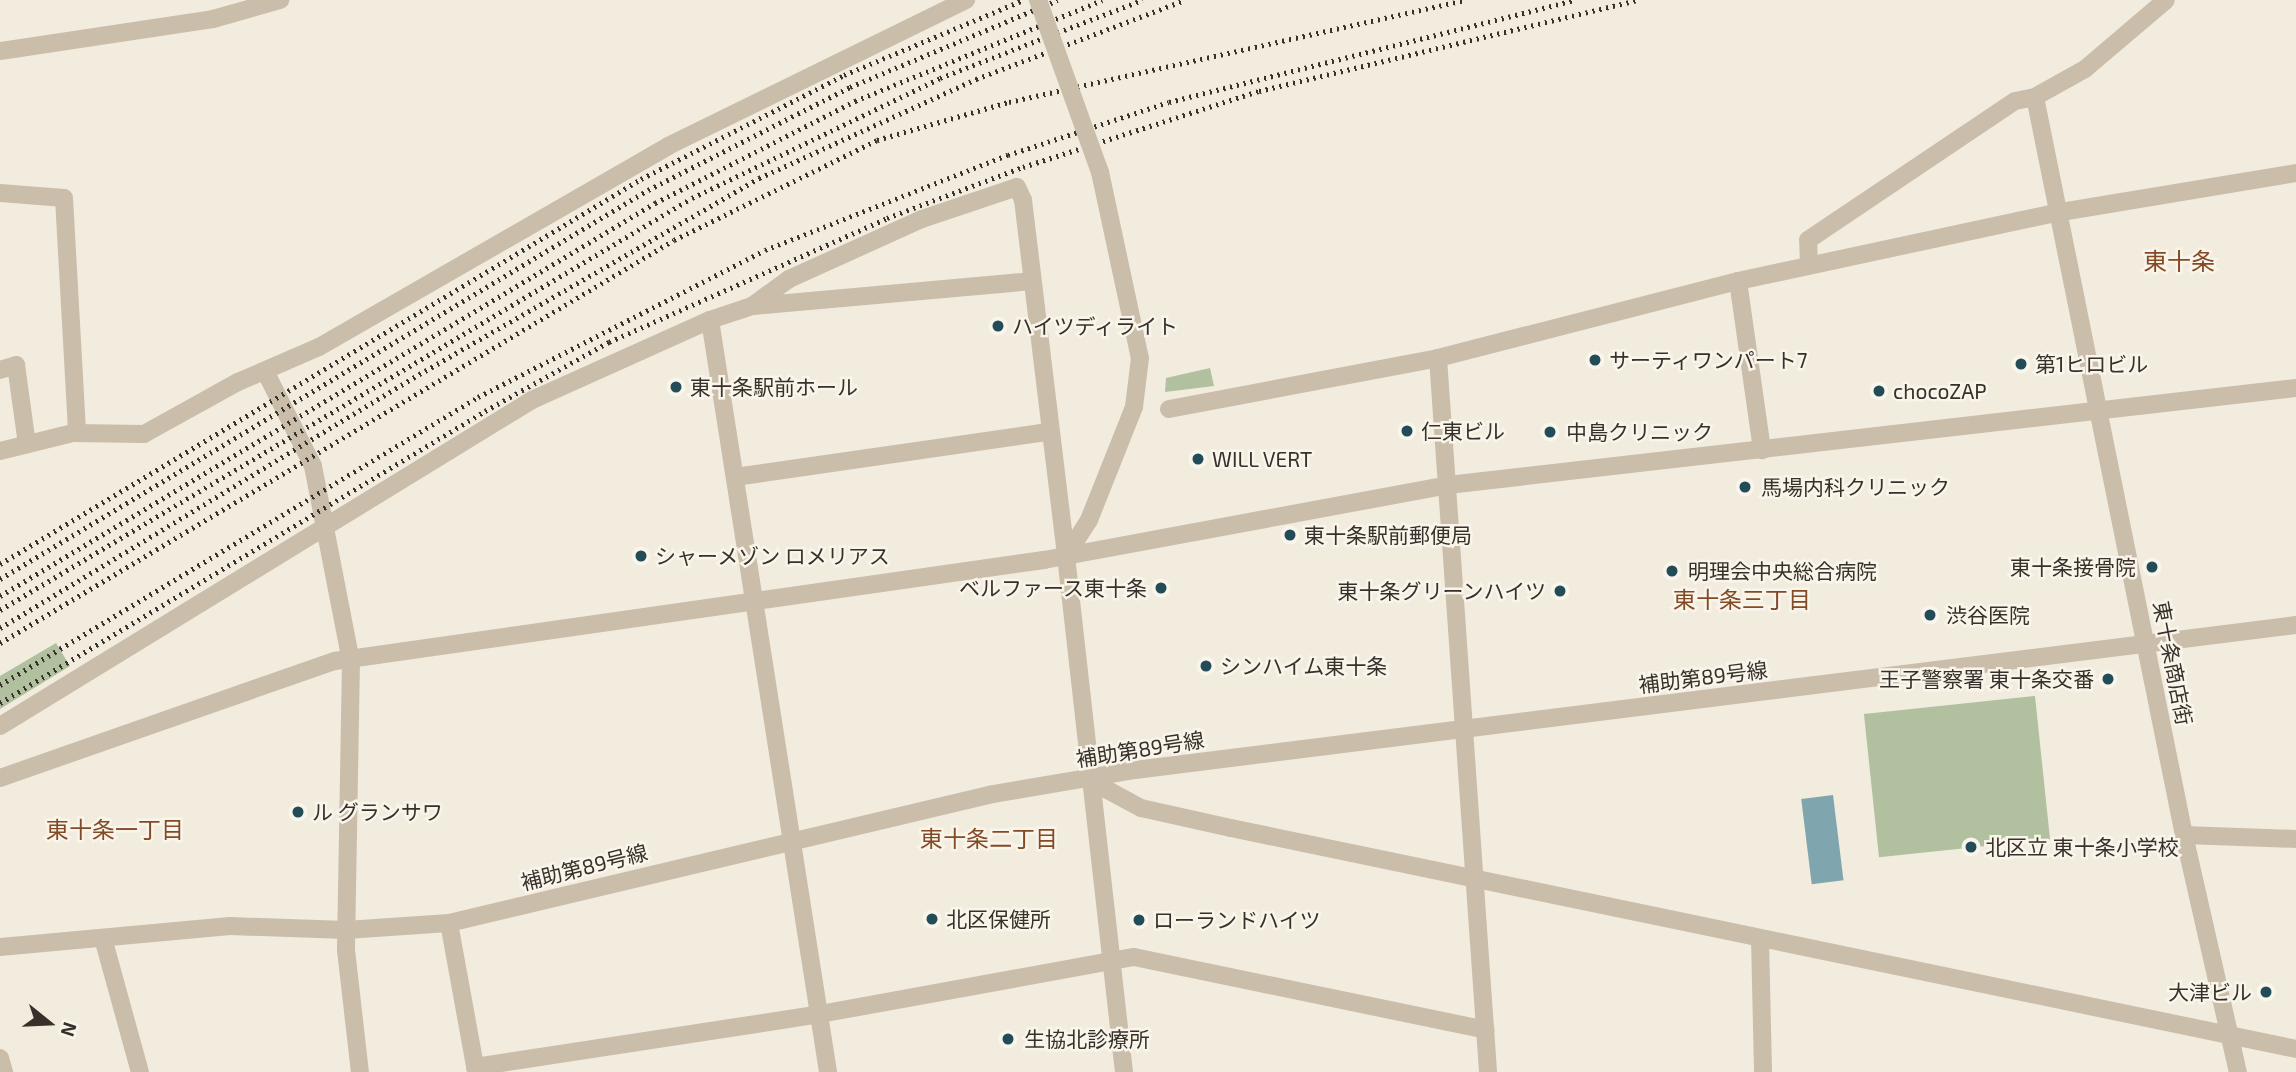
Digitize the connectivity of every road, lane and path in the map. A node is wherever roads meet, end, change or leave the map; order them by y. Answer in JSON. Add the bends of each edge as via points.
{"nodes":[{"id":1,"x":280,"y":0,"type":"edge"},
{"id":2,"x":966,"y":0,"type":"edge"},
{"id":3,"x":1038,"y":0,"type":"edge"},
{"id":4,"x":2166,"y":0,"type":"edge"},
{"id":5,"x":0,"y":51,"type":"edge"},
{"id":6,"x":2035,"y":97,"type":"junction"},
{"id":7,"x":2296,"y":173,"type":"edge"},
{"id":8,"x":0,"y":194,"type":"edge"},
{"id":9,"x":2061,"y":212,"type":"junction"},
{"id":10,"x":1809,"y":265,"type":"junction"},
{"id":11,"x":1032,"y":281,"type":"junction"},
{"id":12,"x":1738,"y":281,"type":"junction"},
{"id":13,"x":752,"y":306,"type":"junction"},
{"id":14,"x":710,"y":320,"type":"junction"},
{"id":15,"x":1438,"y":358,"type":"junction"},
{"id":16,"x":0,"y":370,"type":"edge"},
{"id":17,"x":265,"y":371,"type":"junction"},
{"id":18,"x":2296,"y":388,"type":"edge"},
{"id":19,"x":1169,"y":409,"type":"dead end"},
{"id":20,"x":2098,"y":414,"type":"junction"},
{"id":21,"x":1048,"y":432,"type":"junction"},
{"id":22,"x":77,"y":433,"type":"junction"},
{"id":23,"x":27,"y":444,"type":"junction"},
{"id":24,"x":1762,"y":450,"type":"junction"},
{"id":25,"x":0,"y":451,"type":"edge"},
{"id":26,"x":735,"y":477,"type":"junction"},
{"id":27,"x":1448,"y":485,"type":"junction"},
{"id":28,"x":327,"y":523,"type":"junction"},
{"id":29,"x":1066,"y":556,"type":"junction"},
{"id":30,"x":755,"y":604,"type":"junction"},
{"id":31,"x":2296,"y":625,"type":"edge"},
{"id":32,"x":2147,"y":645,"type":"junction"},
{"id":33,"x":351,"y":661,"type":"junction"},
{"id":34,"x":0,"y":726,"type":"edge"},
{"id":35,"x":1466,"y":728,"type":"junction"},
{"id":36,"x":0,"y":778,"type":"edge"},
{"id":37,"x":1091,"y":781,"type":"junction"},
{"id":38,"x":2184,"y":835,"type":"junction"},
{"id":39,"x":2296,"y":839,"type":"edge"},
{"id":40,"x":791,"y":841,"type":"junction"},
{"id":41,"x":1477,"y":882,"type":"junction"},
{"id":42,"x":449,"y":923,"type":"junction"},
{"id":43,"x":346,"y":930,"type":"junction"},
{"id":44,"x":103,"y":937,"type":"junction"},
{"id":45,"x":1760,"y":939,"type":"junction"},
{"id":46,"x":0,"y":947,"type":"edge"},
{"id":47,"x":1110,"y":959,"type":"junction"},
{"id":48,"x":820,"y":1014,"type":"junction"},
{"id":49,"x":1485,"y":1030,"type":"junction"},
{"id":50,"x":2230,"y":1034,"type":"junction"},
{"id":51,"x":2296,"y":1049,"type":"edge"},
{"id":52,"x":0,"y":1058,"type":"edge"},
{"id":53,"x":475,"y":1070,"type":"edge"},
{"id":54,"x":4,"y":1072,"type":"edge"},
{"id":55,"x":140,"y":1072,"type":"edge"},
{"id":56,"x":360,"y":1072,"type":"edge"},
{"id":57,"x":828,"y":1072,"type":"edge"},
{"id":58,"x":1124,"y":1072,"type":"edge"},
{"id":59,"x":1488,"y":1072,"type":"edge"},
{"id":60,"x":1763,"y":1072,"type":"edge"},
{"id":61,"x":2238,"y":1072,"type":"edge"}],
"edges":[{"from":1,"to":5,"type":"street","via":[[213,19]]},
{"from":2,"to":17,"type":"street","via":[[668,146],[319,347]]},
{"from":3,"to":29,"type":"street","bridge":true,"via":[[1100,172],[1140,358],[1134,407],[1089,520]]},
{"from":4,"to":6,"type":"street","via":[[2085,69]]},
{"from":6,"to":9,"type":"street","name":"東十条商店街"},
{"from":6,"to":10,"type":"street","via":[[2015,102],[1808,240]]},
{"from":7,"to":9,"type":"street"},
{"from":8,"to":22,"type":"street","via":[[64,198]]},
{"from":9,"to":10,"type":"street"},
{"from":9,"to":20,"type":"street","name":"東十条商店街"},
{"from":10,"to":12,"type":"street"},
{"from":11,"to":13,"type":"street"},
{"from":11,"to":13,"type":"street","via":[[1023,200],[1017,187],[922,219],[789,279]]},
{"from":11,"to":21,"type":"street"},
{"from":12,"to":15,"type":"street"},
{"from":12,"to":24,"type":"street"},
{"from":13,"to":14,"type":"street"},
{"from":14,"to":26,"type":"street"},
{"from":14,"to":28,"type":"street","via":[[532,400]]},
{"from":15,"to":19,"type":"street"},
{"from":15,"to":27,"type":"street"},
{"from":16,"to":23,"type":"street","via":[[16,365]]},
{"from":17,"to":22,"type":"street","via":[[144,434]]},
{"from":17,"to":28,"type":"street","via":[[313,466]]},
{"from":18,"to":20,"type":"street"},
{"from":20,"to":24,"type":"street"},
{"from":20,"to":32,"type":"street","name":"東十条商店街"},
{"from":21,"to":26,"type":"street"},
{"from":21,"to":29,"type":"street"},
{"from":22,"to":23,"type":"street"},
{"from":23,"to":25,"type":"street"},
{"from":24,"to":27,"type":"street"},
{"from":26,"to":30,"type":"street"},
{"from":27,"to":29,"type":"street"},
{"from":27,"to":35,"type":"street"},
{"from":28,"to":33,"type":"street"},
{"from":28,"to":34,"type":"street","via":[[237,583]]},
{"from":29,"to":30,"type":"street"},
{"from":29,"to":37,"type":"street"},
{"from":30,"to":33,"type":"street"},
{"from":30,"to":40,"type":"street"},
{"from":31,"to":32,"type":"street","name":"補助第89号線"},
{"from":32,"to":35,"type":"street","name":"補助第89号線"},
{"from":32,"to":38,"type":"street","name":"東十条商店街"},
{"from":33,"to":36,"type":"street","via":[[335,661]]},
{"from":33,"to":43,"type":"street"},
{"from":35,"to":37,"type":"street","name":"補助第89号線","via":[[1135,771]]},
{"from":35,"to":41,"type":"street"},
{"from":37,"to":40,"type":"street","name":"補助第89号線","via":[[993,794]]},
{"from":37,"to":41,"type":"street","via":[[1141,808]]},
{"from":37,"to":47,"type":"street"},
{"from":38,"to":39,"type":"street"},
{"from":38,"to":50,"type":"street","name":"東十条商店街"},
{"from":40,"to":42,"type":"street","name":"補助第89号線"},
{"from":40,"to":48,"type":"street"},
{"from":41,"to":45,"type":"street"},
{"from":41,"to":49,"type":"street"},
{"from":42,"to":43,"type":"street","name":"補助第89号線"},
{"from":42,"to":53,"type":"street"},
{"from":43,"to":44,"type":"street","name":"補助第89号線","via":[[229,926]]},
{"from":43,"to":56,"type":"street"},
{"from":44,"to":46,"type":"street","name":"補助第89号線"},
{"from":44,"to":55,"type":"street"},
{"from":45,"to":50,"type":"street"},
{"from":45,"to":60,"type":"street"},
{"from":47,"to":48,"type":"street"},
{"from":47,"to":49,"type":"street","via":[[1134,957]]},
{"from":47,"to":58,"type":"street"},
{"from":48,"to":53,"type":"street"},
{"from":48,"to":57,"type":"street"},
{"from":49,"to":59,"type":"street"},
{"from":50,"to":51,"type":"street"},
{"from":50,"to":61,"type":"street","name":"東十条商店街"},
{"from":52,"to":54,"type":"street"}]}
